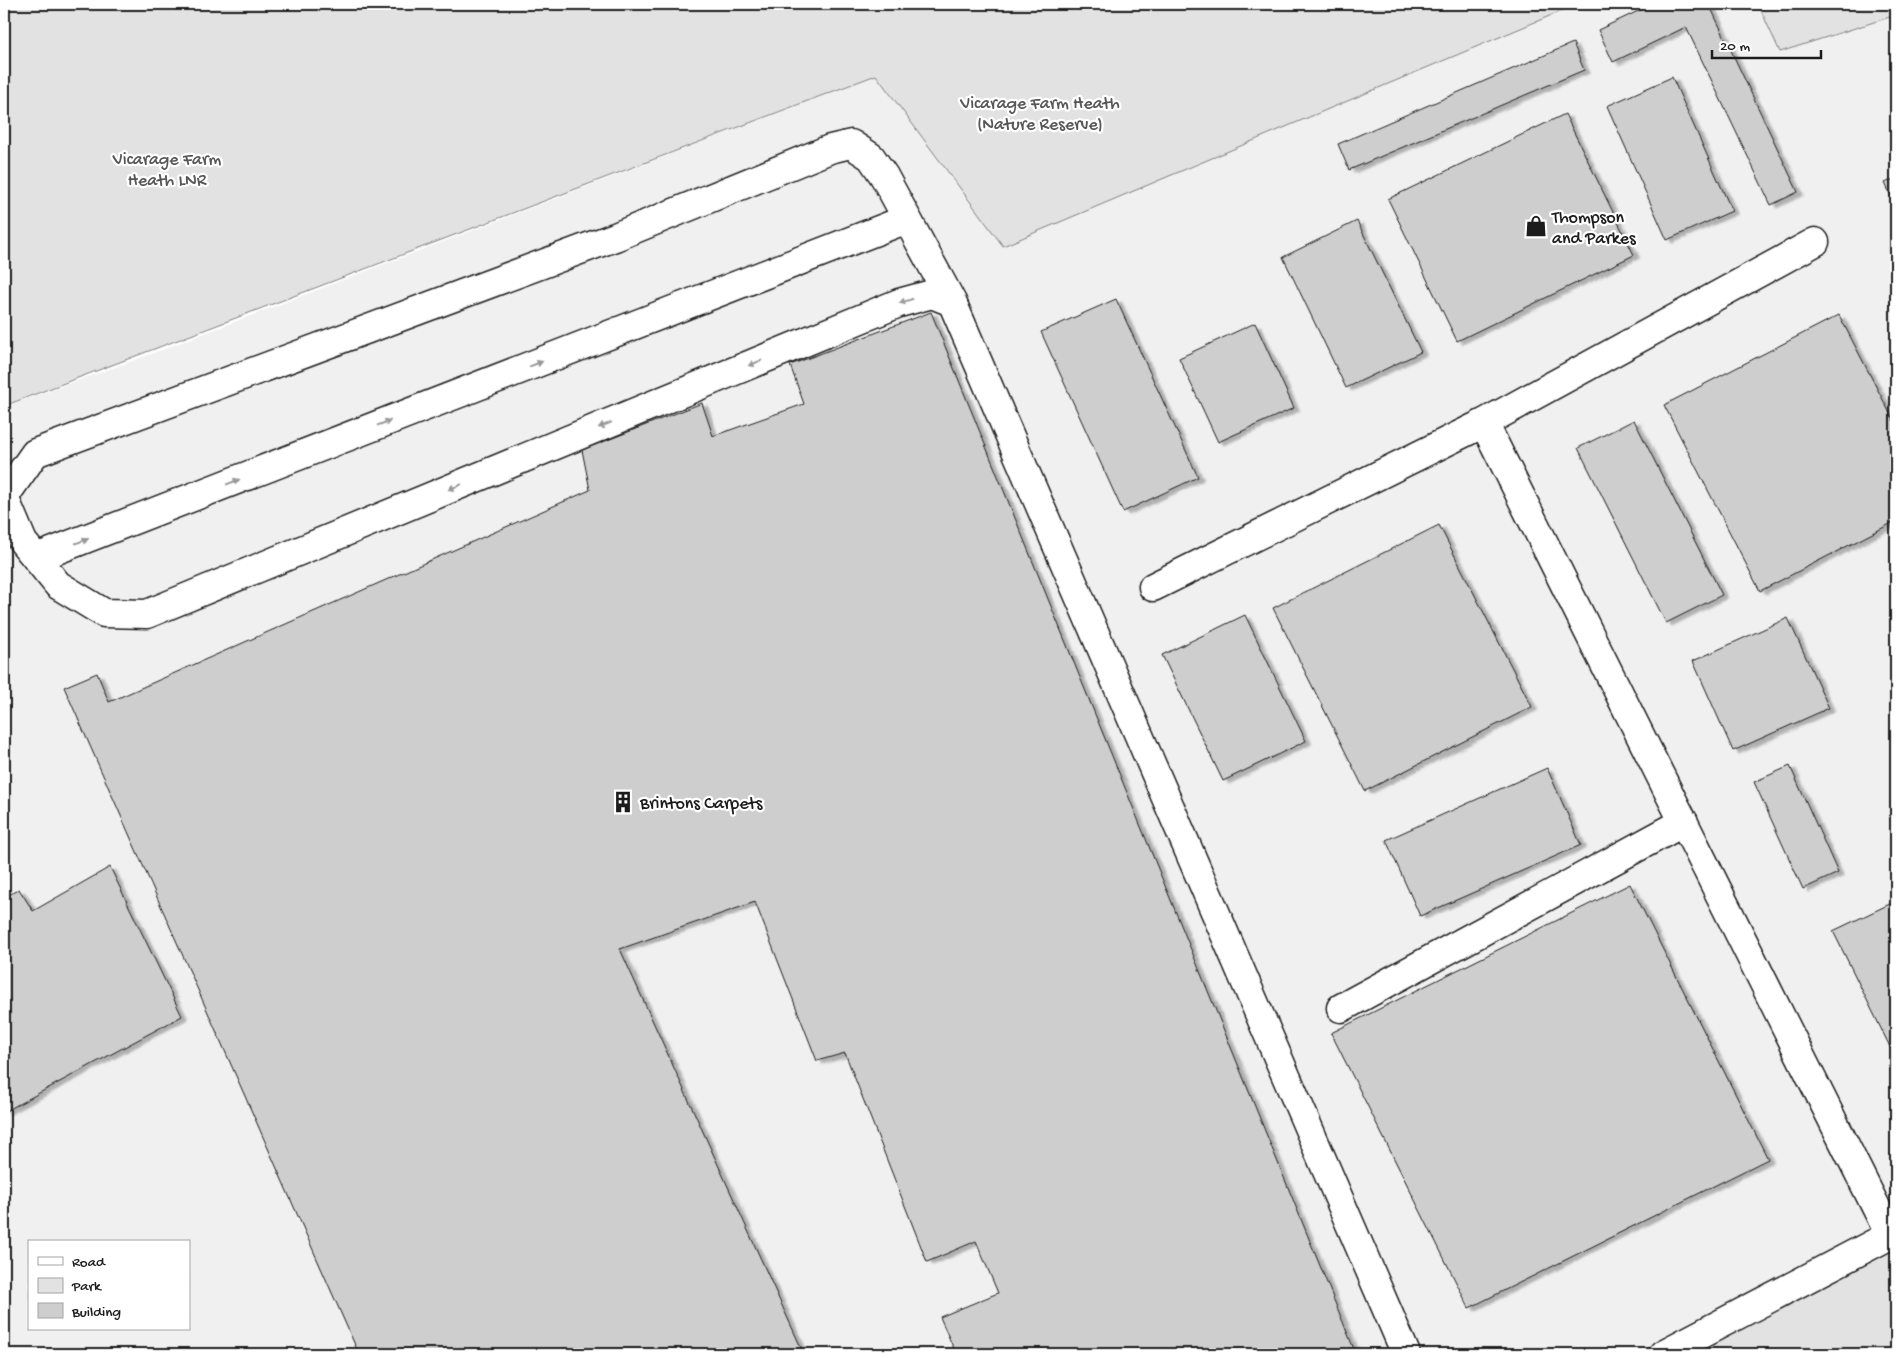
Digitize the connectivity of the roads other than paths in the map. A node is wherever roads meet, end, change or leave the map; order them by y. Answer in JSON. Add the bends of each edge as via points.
{"nodes":[{"id":1,"x":907,"y":219,"type":"junction"},
{"id":2,"x":1815,"y":242,"type":"dead end"},
{"id":3,"x":952,"y":302,"type":"junction"},
{"id":4,"x":1484,"y":423,"type":"junction"},
{"id":5,"x":36,"y":558,"type":"junction"},
{"id":6,"x":1153,"y":587,"type":"dead end"},
{"id":7,"x":1684,"y":822,"type":"junction"},
{"id":8,"x":1341,"y":1008,"type":"dead end"},
{"id":9,"x":1893,"y":1234,"type":"edge"},
{"id":10,"x":1406,"y":1354,"type":"edge"},
{"id":11,"x":1663,"y":1354,"type":"edge"}],
"edges":[{"from":1,"to":3,"type":"street"},
{"from":5,"to":1,"type":"street","one_way":true},
{"from":1,"to":5,"type":"street","via":[[871,157],[851,144],[616,237],[35,453],[4,497],[23,542]]},
{"from":2,"to":4,"type":"street"},
{"from":3,"to":5,"type":"street","one_way":true,"via":[[932,294],[899,303],[147,614],[104,613],[58,585]]},
{"from":3,"to":10,"type":"street"},
{"from":4,"to":6,"type":"street"},
{"from":4,"to":7,"type":"street"},
{"from":7,"to":8,"type":"street"},
{"from":7,"to":9,"type":"street"},
{"from":9,"to":11,"type":"street"}]}
